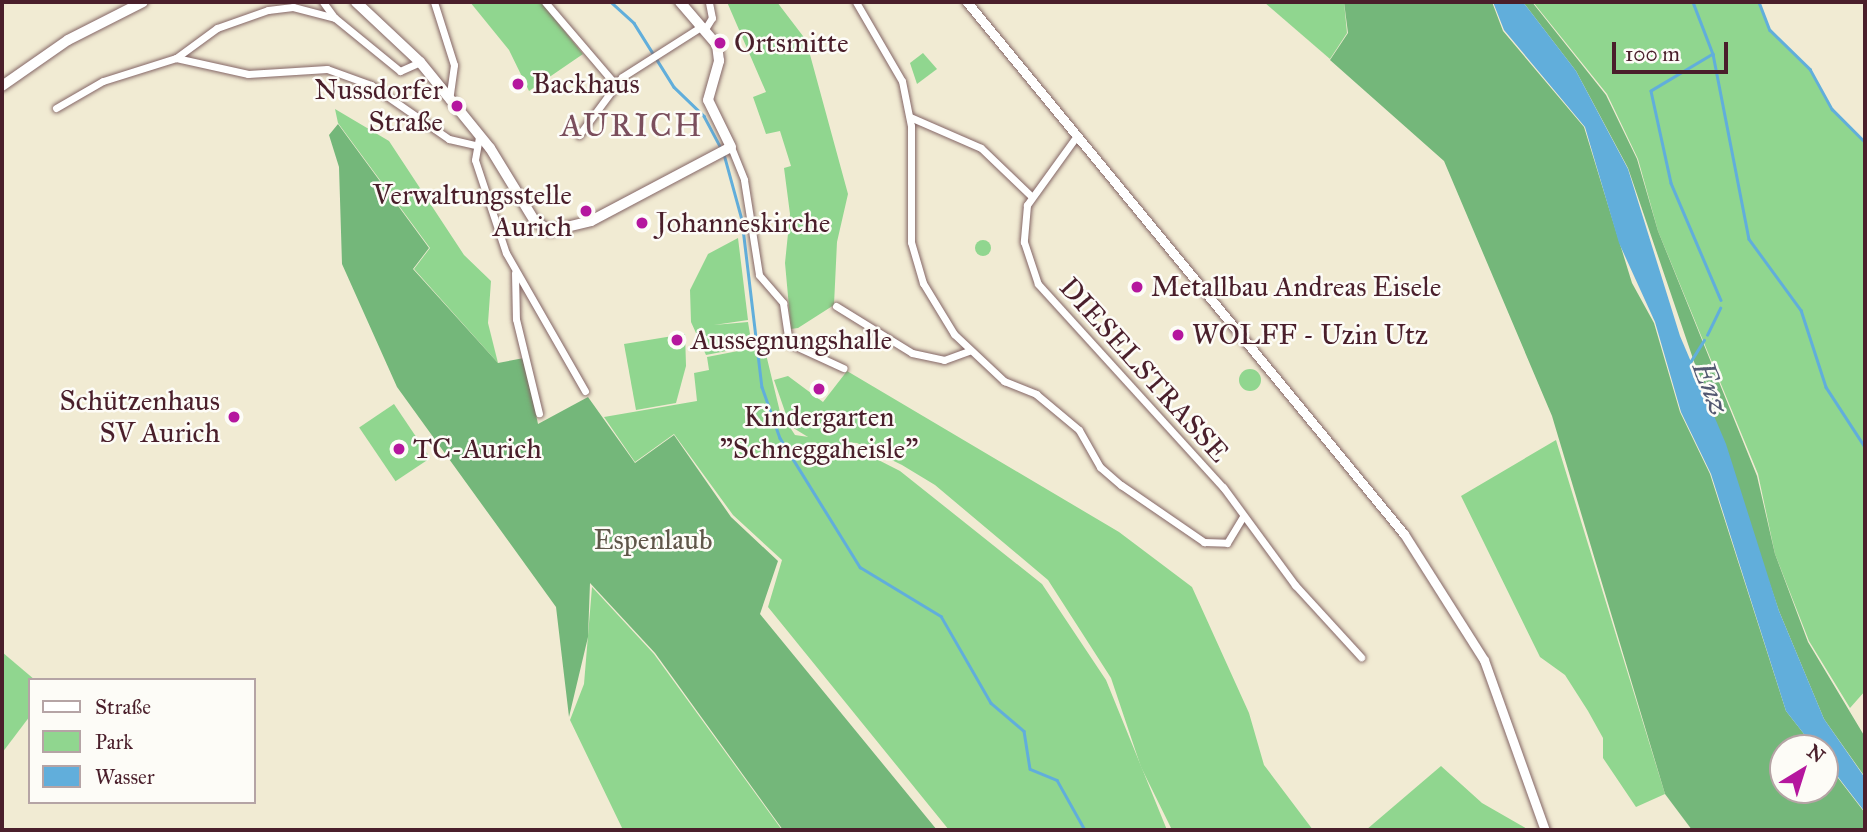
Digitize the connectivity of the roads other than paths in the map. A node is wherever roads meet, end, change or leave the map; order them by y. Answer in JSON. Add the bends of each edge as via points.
{"nodes":[{"id":1,"x":143,"y":2,"type":"edge"},
{"id":2,"x":323,"y":2,"type":"edge"},
{"id":3,"x":356,"y":2,"type":"edge"},
{"id":4,"x":434,"y":2,"type":"edge"},
{"id":5,"x":545,"y":2,"type":"edge"},
{"id":6,"x":680,"y":2,"type":"edge"},
{"id":7,"x":709,"y":2,"type":"edge"},
{"id":8,"x":856,"y":2,"type":"edge"},
{"id":9,"x":967,"y":2,"type":"edge"},
{"id":10,"x":335,"y":18,"type":"junction"},
{"id":11,"x":703,"y":28,"type":"junction"},
{"id":12,"x":176,"y":58,"type":"junction"},
{"id":13,"x":420,"y":62,"type":"junction"},
{"id":14,"x":615,"y":84,"type":"junction"},
{"id":15,"x":2,"y":86,"type":"edge"},
{"id":16,"x":449,"y":100,"type":"junction"},
{"id":17,"x":56,"y":108,"type":"dead end"},
{"id":18,"x":910,"y":117,"type":"junction"},
{"id":19,"x":579,"y":135,"type":"dead end"},
{"id":20,"x":1076,"y":137,"type":"junction"},
{"id":21,"x":477,"y":141,"type":"junction"},
{"id":22,"x":727,"y":151,"type":"junction"},
{"id":23,"x":1031,"y":196,"type":"junction"},
{"id":24,"x":515,"y":272,"type":"junction"},
{"id":25,"x":836,"y":306,"type":"dead end"},
{"id":26,"x":969,"y":351,"type":"junction"},
{"id":27,"x":843,"y":368,"type":"dead end"},
{"id":28,"x":584,"y":391,"type":"dead end"},
{"id":29,"x":539,"y":413,"type":"dead end"},
{"id":30,"x":1243,"y":516,"type":"junction"},
{"id":31,"x":1361,"y":657,"type":"dead end"},
{"id":32,"x":1545,"y":830,"type":"edge"}],
"edges":[{"from":1,"to":15,"type":"main road","via":[[68,40]]},
{"from":2,"to":10,"type":"street"},
{"from":3,"to":13,"type":"main road"},
{"from":4,"to":16,"type":"street","via":[[454,65]]},
{"from":5,"to":14,"type":"street"},
{"from":6,"to":11,"type":"main road"},
{"from":7,"to":11,"type":"street","via":[[712,18]]},
{"from":8,"to":18,"type":"street","via":[[893,58]]},
{"from":9,"to":20,"type":"street"},
{"from":10,"to":12,"type":"street","via":[[293,7],[268,10],[217,29]]},
{"from":10,"to":13,"type":"street","via":[[400,71]]},
{"from":11,"to":14,"type":"street"},
{"from":11,"to":22,"type":"main road","via":[[719,57],[708,100]]},
{"from":12,"to":17,"type":"street","via":[[125,71]]},
{"from":12,"to":21,"type":"street","via":[[248,74],[327,69],[371,85],[449,139]]},
{"from":13,"to":16,"type":"main road"},
{"from":14,"to":19,"type":"street"},
{"from":16,"to":21,"type":"main road"},
{"from":18,"to":23,"type":"street","via":[[973,143]]},
{"from":18,"to":26,"type":"street","via":[[911,242],[938,311]]},
{"from":20,"to":23,"type":"street","name":"DIESELSTRASSE"},
{"from":20,"to":32,"type":"street","via":[[1359,474],[1470,634]]},
{"from":21,"to":22,"type":"main road","via":[[542,228],[564,230]]},
{"from":21,"to":24,"type":"street"},
{"from":22,"to":27,"type":"street","via":[[744,180],[759,275],[783,303],[789,343]]},
{"from":23,"to":30,"type":"street","name":"DIESELSTRASSE","via":[[1022,225],[1038,284]]},
{"from":24,"to":28,"type":"street"},
{"from":24,"to":29,"type":"street","via":[[516,319]]},
{"from":25,"to":26,"type":"street","via":[[912,353],[944,360]]},
{"from":26,"to":30,"type":"street","via":[[1004,381],[1050,404],[1084,437],[1100,467],[1204,542],[1227,543]]},
{"from":30,"to":31,"type":"street","name":"DIESELSTRASSE"}]}
